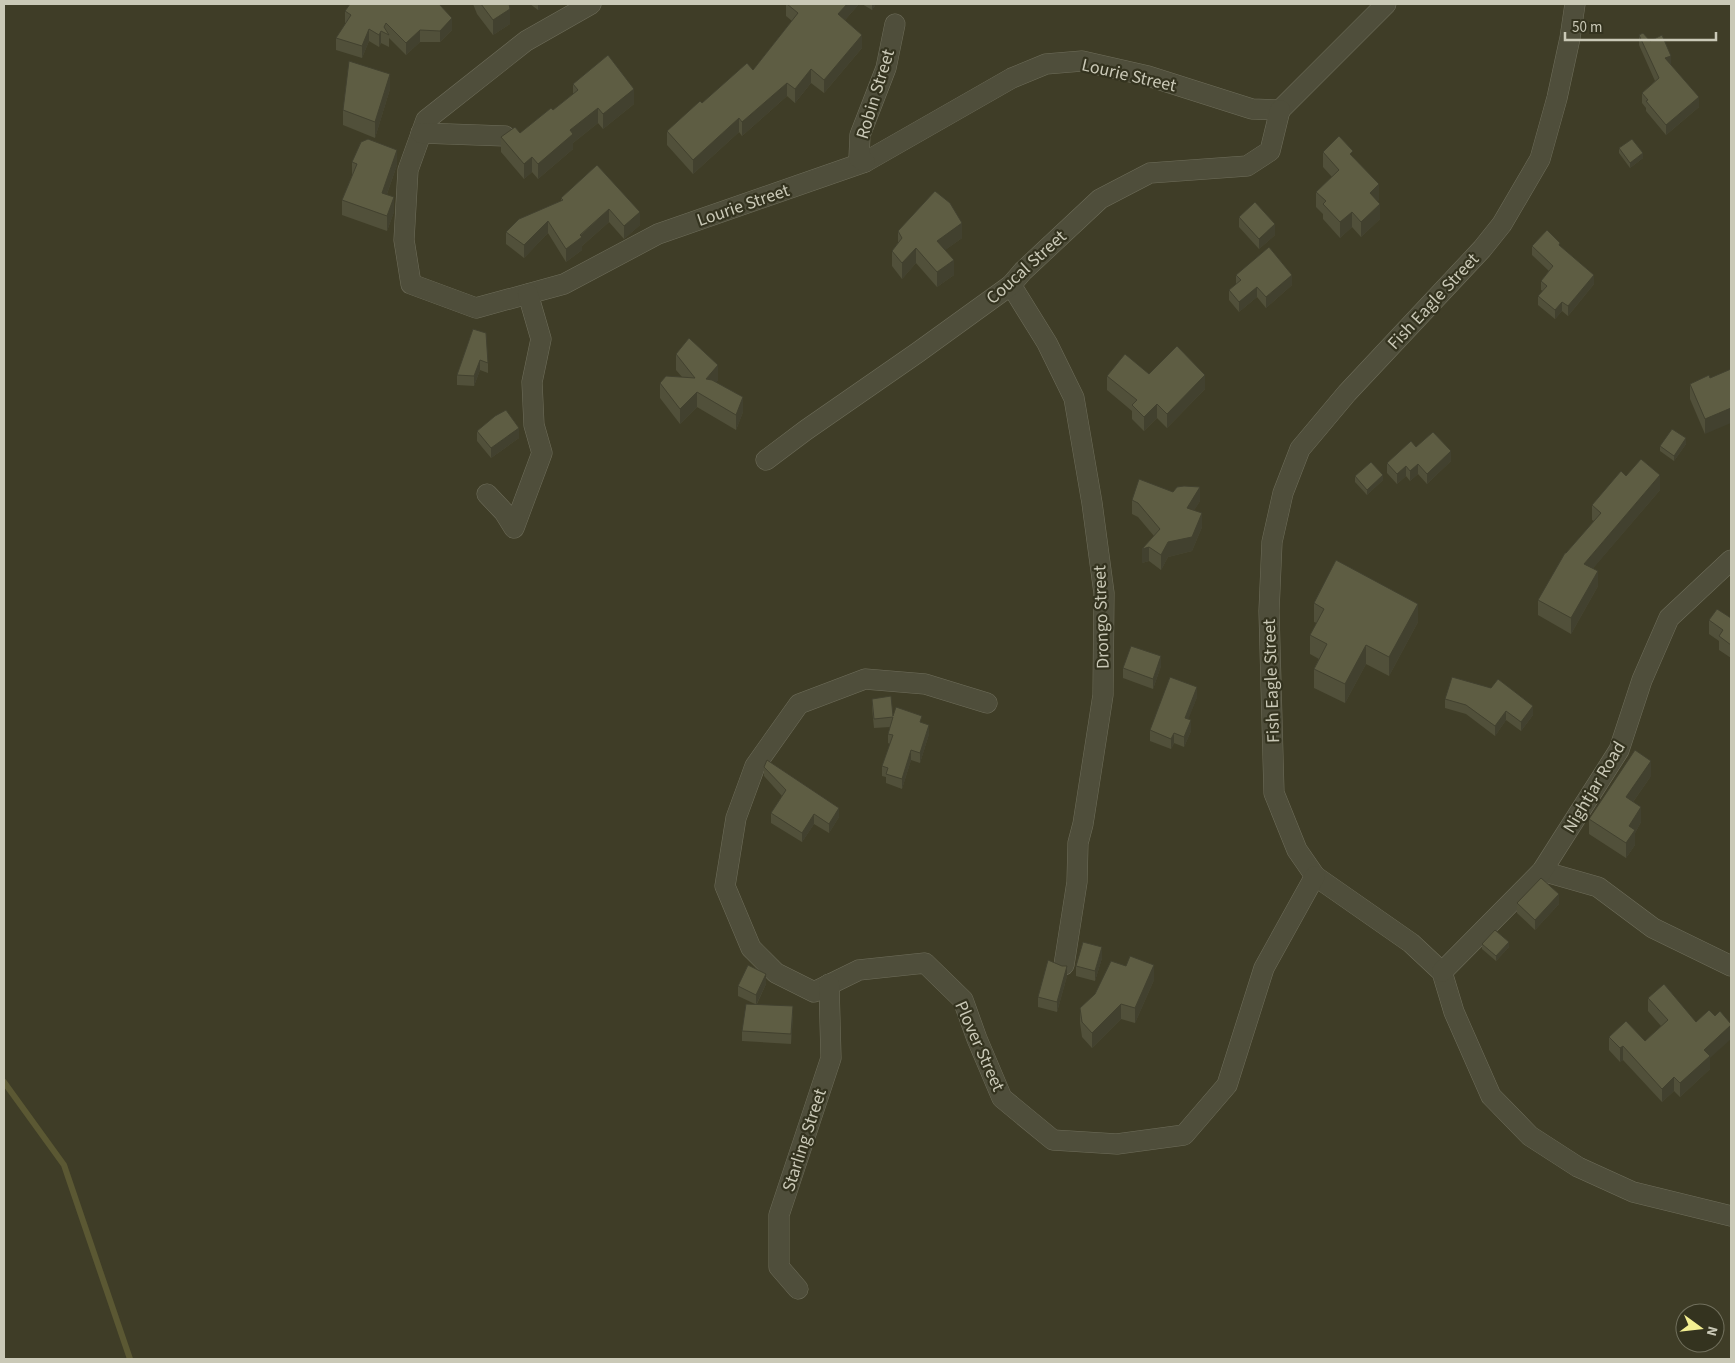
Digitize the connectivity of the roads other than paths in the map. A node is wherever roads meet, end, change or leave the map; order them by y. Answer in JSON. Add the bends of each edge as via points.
{"nodes":[{"id":1,"x":591,"y":4,"type":"edge"},
{"id":2,"x":1386,"y":4,"type":"edge"},
{"id":3,"x":1575,"y":4,"type":"edge"},
{"id":4,"x":895,"y":24,"type":"dead end"},
{"id":5,"x":1280,"y":110,"type":"junction"},
{"id":6,"x":421,"y":133,"type":"junction"},
{"id":7,"x":505,"y":136,"type":"edge"},
{"id":8,"x":865,"y":162,"type":"junction"},
{"id":9,"x":1011,"y":285,"type":"junction"},
{"id":10,"x":528,"y":294,"type":"junction"},
{"id":11,"x":766,"y":460,"type":"dead end"},
{"id":12,"x":487,"y":494,"type":"dead end"},
{"id":13,"x":1731,"y":560,"type":"edge"},
{"id":14,"x":987,"y":703,"type":"dead end"},
{"id":15,"x":1542,"y":871,"type":"junction"},
{"id":16,"x":1315,"y":876,"type":"junction"},
{"id":17,"x":1064,"y":965,"type":"edge"},
{"id":18,"x":1731,"y":966,"type":"edge"},
{"id":19,"x":1442,"y":972,"type":"junction"},
{"id":20,"x":829,"y":984,"type":"junction"},
{"id":21,"x":1731,"y":1216,"type":"edge"},
{"id":22,"x":798,"y":1289,"type":"dead end"}],
"edges":[{"from":1,"to":6,"type":"street","name":"Lourie Street","via":[[526,41],[426,120]]},
{"from":2,"to":5,"type":"street"},
{"from":3,"to":16,"type":"street","name":"Fish Eagle Street","via":[[1558,98],[1540,158],[1502,224],[1300,449],[1283,492],[1272,542],[1269,611],[1274,793],[1296,850]]},
{"from":4,"to":8,"type":"street","name":"Robin Street","via":[[886,68],[860,134],[859,158]]},
{"from":5,"to":8,"type":"street","name":"Lourie Street","via":[[1252,109],[1148,76],[1082,61],[1046,64],[1012,78]]},
{"from":5,"to":9,"type":"street","name":"Coucal Street","via":[[1270,151],[1247,166],[1150,173],[1100,199]]},
{"from":6,"to":7,"type":"street"},
{"from":6,"to":10,"type":"street","name":"Lourie Street","via":[[408,170],[404,240],[411,284],[476,308]]},
{"from":8,"to":10,"type":"street","name":"Lourie Street","via":[[658,234],[564,284]]},
{"from":9,"to":11,"type":"street","name":"Coucal Street"},
{"from":9,"to":17,"type":"street","name":"Drongo Street","via":[[1047,342],[1074,398],[1104,593],[1103,695],[1078,843],[1077,882]]},
{"from":10,"to":12,"type":"street","via":[[541,339],[532,382],[534,425],[542,453],[514,528]]},
{"from":13,"to":15,"type":"street","name":"Nightjar Road","via":[[1669,618],[1642,680],[1619,750]]},
{"from":14,"to":20,"type":"street","name":"Plover Street","via":[[924,684],[865,680],[799,704],[755,766],[736,818],[725,886],[751,948],[776,973],[814,992]]},
{"from":15,"to":18,"type":"street","via":[[1598,886],[1653,928]]},
{"from":15,"to":19,"type":"street","name":"Nightjar Road"},
{"from":16,"to":19,"type":"street","name":"Fish Eagle Street","via":[[1411,944]]},
{"from":16,"to":20,"type":"street","name":"Plover Street","via":[[1264,968],[1227,1085],[1184,1136],[1117,1144],[1053,1140],[1002,1098],[963,1000],[925,962],[859,970]]},
{"from":19,"to":21,"type":"street","via":[[1454,1012],[1491,1096],[1530,1136],[1578,1167],[1633,1192]]},
{"from":20,"to":22,"type":"street","name":"Starling Street","via":[[831,1058],[779,1215],[779,1267]]}]}
